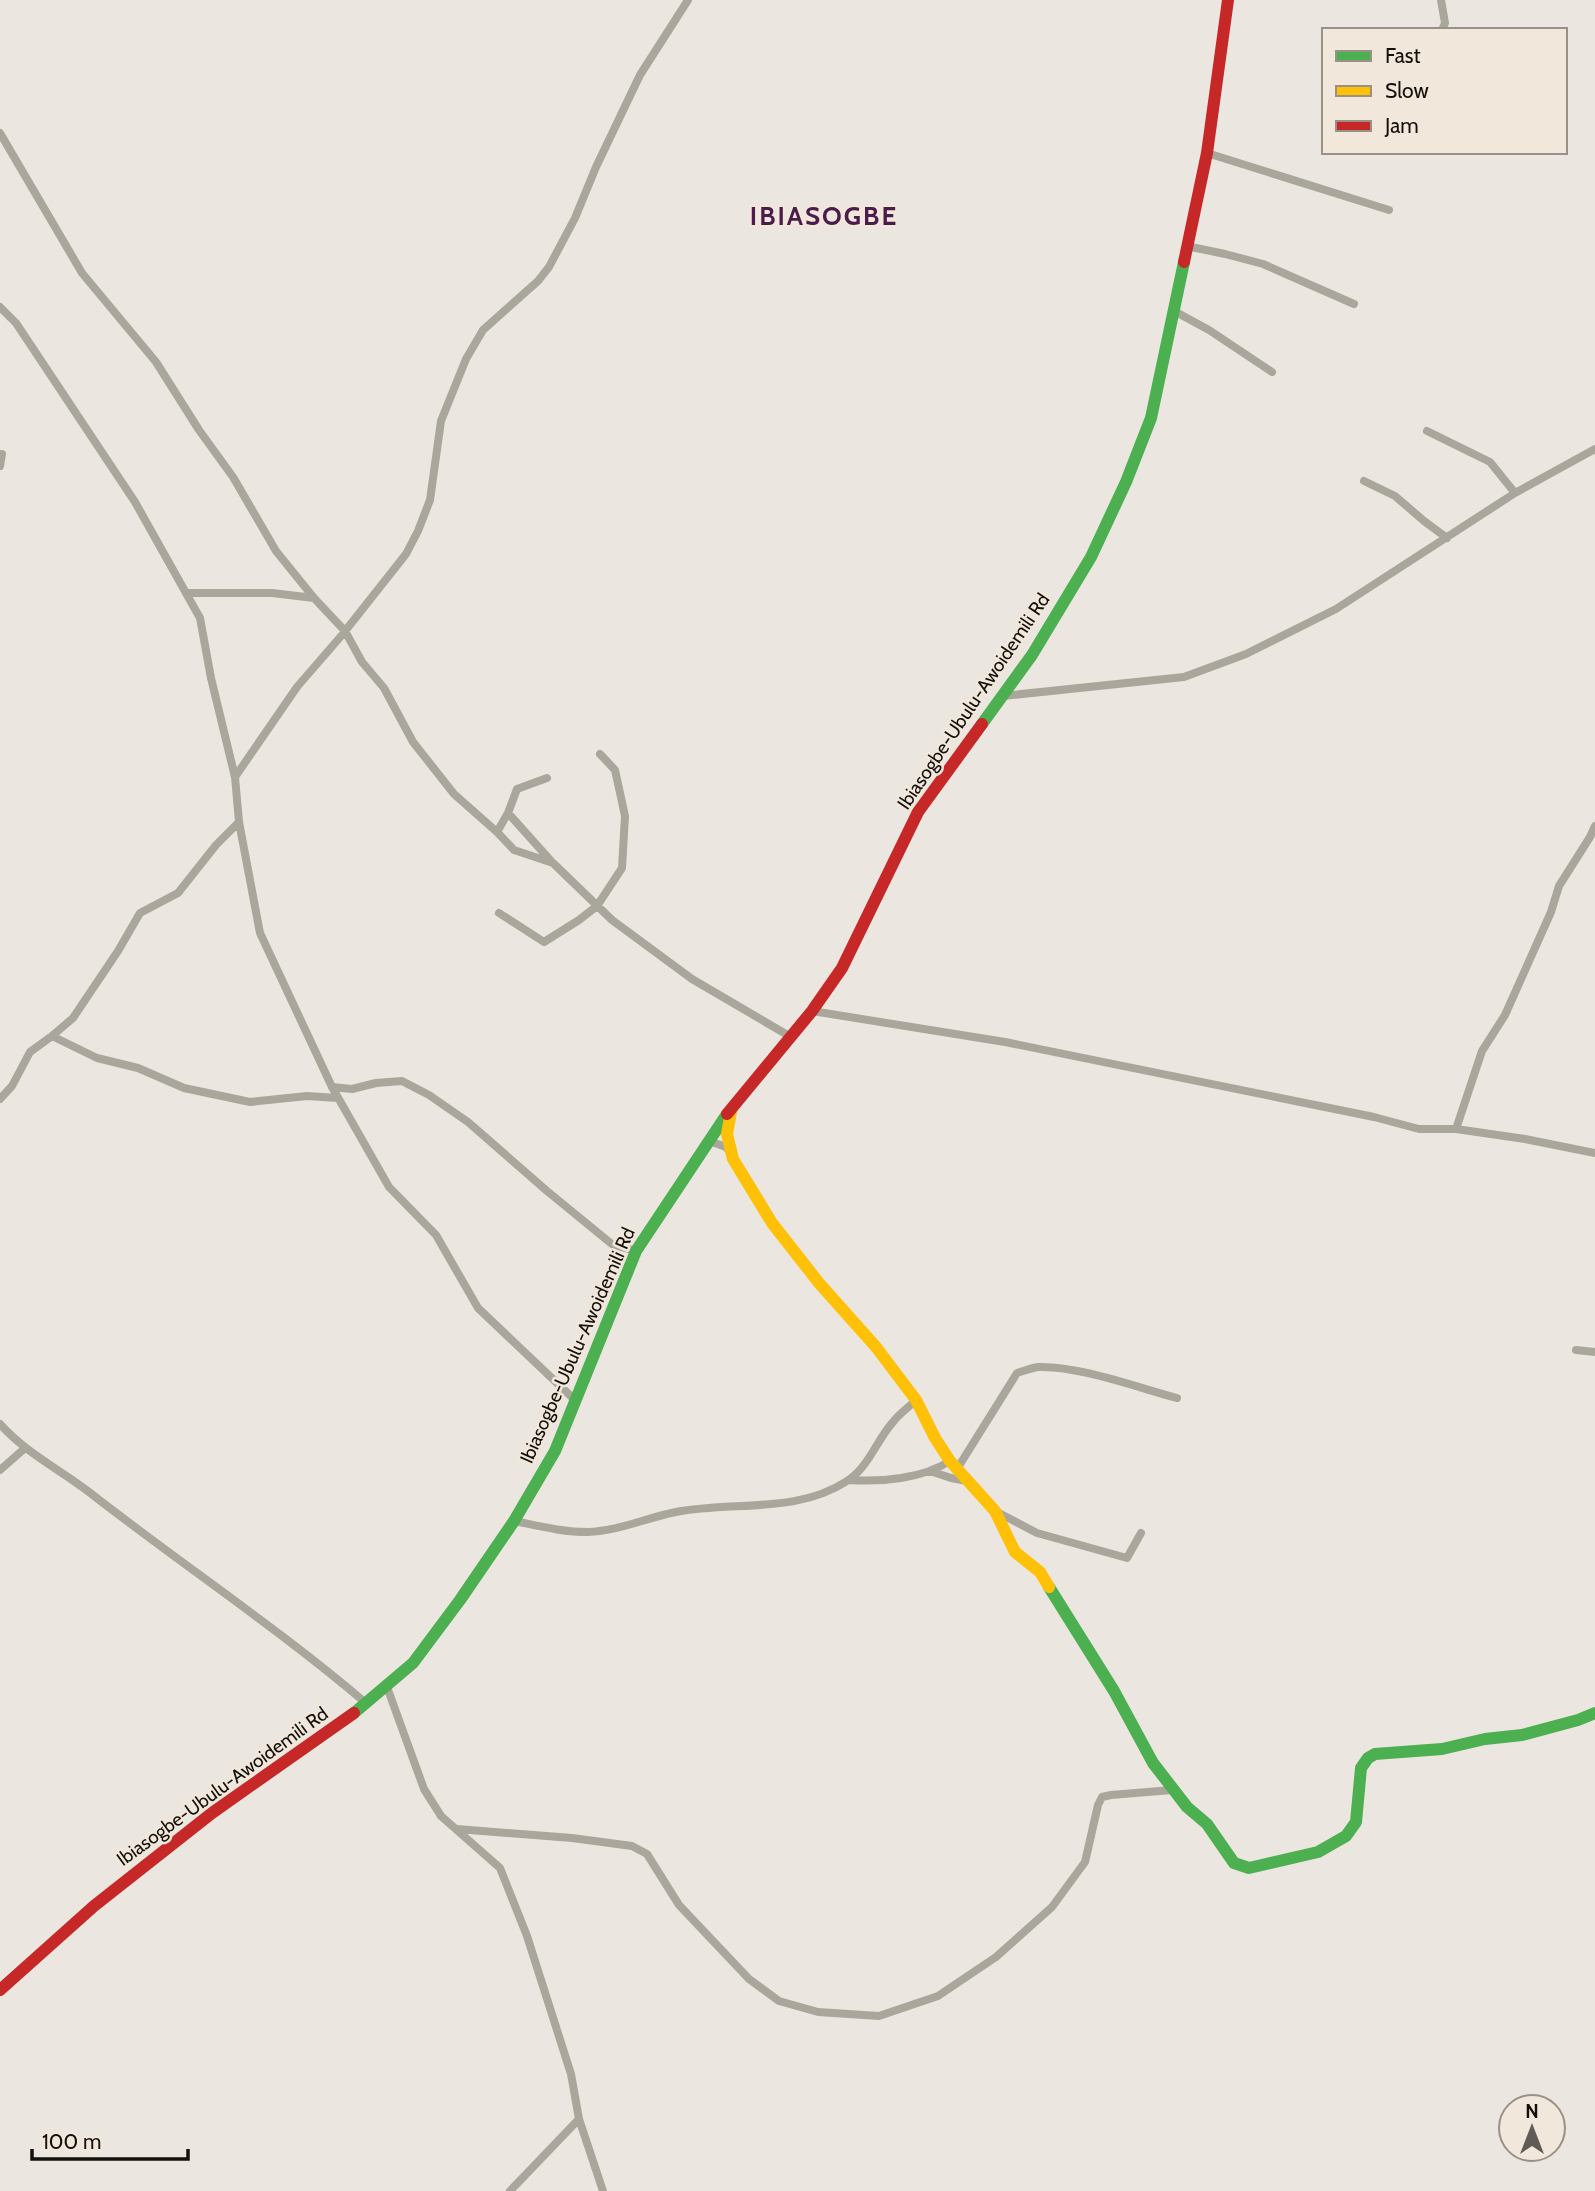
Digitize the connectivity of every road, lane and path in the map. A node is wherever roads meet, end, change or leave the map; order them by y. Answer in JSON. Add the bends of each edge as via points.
{"nodes":[{"id":1,"x":688,"y":0,"type":"edge"},
{"id":2,"x":1228,"y":0,"type":"edge"},
{"id":3,"x":1441,"y":0,"type":"edge"},
{"id":4,"x":1443,"y":28,"type":"edge"},
{"id":5,"x":0,"y":133,"type":"edge"},
{"id":6,"x":1207,"y":153,"type":"junction"},
{"id":7,"x":1389,"y":209,"type":"dead end"},
{"id":8,"x":1186,"y":246,"type":"junction"},
{"id":9,"x":1354,"y":304,"type":"dead end"},
{"id":10,"x":0,"y":307,"type":"edge"},
{"id":11,"x":1174,"y":311,"type":"junction"},
{"id":12,"x":1272,"y":372,"type":"dead end"},
{"id":13,"x":1427,"y":431,"type":"dead end"},
{"id":14,"x":1595,"y":449,"type":"edge"},
{"id":15,"x":2,"y":454,"type":"dead end"},
{"id":16,"x":0,"y":466,"type":"edge"},
{"id":17,"x":1364,"y":481,"type":"dead end"},
{"id":18,"x":1515,"y":494,"type":"junction"},
{"id":19,"x":1447,"y":538,"type":"junction"},
{"id":20,"x":186,"y":593,"type":"junction"},
{"id":21,"x":314,"y":598,"type":"junction"},
{"id":22,"x":345,"y":631,"type":"junction"},
{"id":23,"x":1003,"y":696,"type":"junction"},
{"id":24,"x":600,"y":754,"type":"dead end"},
{"id":25,"x":235,"y":777,"type":"junction"},
{"id":26,"x":547,"y":778,"type":"dead end"},
{"id":27,"x":508,"y":813,"type":"junction"},
{"id":28,"x":239,"y":822,"type":"junction"},
{"id":29,"x":1595,"y":826,"type":"edge"},
{"id":30,"x":497,"y":832,"type":"junction"},
{"id":31,"x":553,"y":863,"type":"junction"},
{"id":32,"x":597,"y":906,"type":"junction"},
{"id":33,"x":499,"y":913,"type":"dead end"},
{"id":34,"x":812,"y":1011,"type":"junction"},
{"id":35,"x":52,"y":1037,"type":"junction"},
{"id":36,"x":791,"y":1037,"type":"junction"},
{"id":37,"x":332,"y":1087,"type":"junction"},
{"id":38,"x":338,"y":1098,"type":"junction"},
{"id":39,"x":0,"y":1099,"type":"edge"},
{"id":40,"x":731,"y":1108,"type":"junction"},
{"id":41,"x":1456,"y":1129,"type":"junction"},
{"id":42,"x":709,"y":1141,"type":"junction"},
{"id":43,"x":731,"y":1153,"type":"junction"},
{"id":44,"x":1595,"y":1153,"type":"edge"},
{"id":45,"x":636,"y":1251,"type":"junction"},
{"id":46,"x":1576,"y":1350,"type":"dead end"},
{"id":47,"x":1595,"y":1352,"type":"edge"},
{"id":48,"x":1177,"y":1398,"type":"dead end"},
{"id":49,"x":576,"y":1401,"type":"junction"},
{"id":50,"x":916,"y":1401,"type":"junction"},
{"id":51,"x":0,"y":1424,"type":"edge"},
{"id":52,"x":24,"y":1449,"type":"junction"},
{"id":53,"x":953,"y":1465,"type":"junction"},
{"id":54,"x":0,"y":1470,"type":"edge"},
{"id":55,"x":930,"y":1471,"type":"junction"},
{"id":56,"x":849,"y":1480,"type":"junction"},
{"id":57,"x":970,"y":1481,"type":"junction"},
{"id":58,"x":995,"y":1511,"type":"junction"},
{"id":59,"x":514,"y":1521,"type":"junction"},
{"id":60,"x":1141,"y":1533,"type":"dead end"},
{"id":61,"x":387,"y":1687,"type":"junction"},
{"id":62,"x":367,"y":1704,"type":"junction"},
{"id":63,"x":1595,"y":1713,"type":"edge"},
{"id":64,"x":1172,"y":1790,"type":"junction"},
{"id":65,"x":457,"y":1829,"type":"junction"},
{"id":66,"x":0,"y":1990,"type":"edge"},
{"id":67,"x":579,"y":2119,"type":"junction"},
{"id":68,"x":510,"y":2191,"type":"edge"},
{"id":69,"x":603,"y":2191,"type":"edge"}],
"edges":[{"from":1,"to":22,"type":"street","via":[[640,75],[549,267],[483,330],[473,346],[441,421],[430,500],[418,531],[406,554]]},
{"from":2,"to":6,"type":"street","name":"Ibiasogbe-Ubulu-Awoidemili Rd"},
{"from":3,"to":4,"type":"street"},
{"from":5,"to":21,"type":"street","via":[[82,273],[156,362],[276,551]]},
{"from":6,"to":7,"type":"street"},
{"from":6,"to":8,"type":"street","name":"Ibiasogbe-Ubulu-Awoidemili Rd"},
{"from":8,"to":9,"type":"street","via":[[1263,264]]},
{"from":8,"to":11,"type":"street","name":"Ibiasogbe-Ubulu-Awoidemili Rd"},
{"from":10,"to":20,"type":"street","via":[[16,323],[135,502]]},
{"from":11,"to":12,"type":"street"},
{"from":11,"to":23,"type":"street","name":"Ibiasogbe-Ubulu-Awoidemili Rd","via":[[1151,418],[1126,482],[1091,557]]},
{"from":13,"to":18,"type":"street","via":[[1490,462]]},
{"from":14,"to":18,"type":"street"},
{"from":15,"to":16,"type":"street"},
{"from":17,"to":19,"type":"street","via":[[1395,496]]},
{"from":18,"to":19,"type":"street"},
{"from":19,"to":23,"type":"street","via":[[1336,609],[1246,654],[1184,677]]},
{"from":20,"to":21,"type":"street"},
{"from":20,"to":25,"type":"street","via":[[200,618]]},
{"from":21,"to":22,"type":"street"},
{"from":22,"to":25,"type":"street","via":[[297,687]]},
{"from":22,"to":30,"type":"street","via":[[384,688],[413,743],[454,794]]},
{"from":23,"to":34,"type":"street","name":"Ibiasogbe-Ubulu-Awoidemili Rd","via":[[918,811],[842,968]]},
{"from":24,"to":32,"type":"street","via":[[615,770],[625,816],[622,868]]},
{"from":25,"to":28,"type":"street"},
{"from":26,"to":27,"type":"street","via":[[517,789]]},
{"from":27,"to":30,"type":"street"},
{"from":27,"to":31,"type":"street"},
{"from":28,"to":35,"type":"street","via":[[178,893],[140,913],[73,1018]]},
{"from":28,"to":37,"type":"street","via":[[260,933]]},
{"from":29,"to":41,"type":"street","via":[[1559,887],[1505,1015],[1482,1051]]},
{"from":30,"to":31,"type":"street","via":[[514,850]]},
{"from":31,"to":32,"type":"street"},
{"from":32,"to":33,"type":"street","via":[[544,942]]},
{"from":32,"to":36,"type":"street","via":[[692,979]]},
{"from":34,"to":36,"type":"street","name":"Ibiasogbe-Ubulu-Awoidemili Rd"},
{"from":34,"to":41,"type":"street","via":[[1005,1042],[1419,1129]]},
{"from":35,"to":38,"type":"street","via":[[184,1088],[250,1102]]},
{"from":35,"to":39,"type":"street","via":[[30,1052]]},
{"from":36,"to":40,"type":"street","name":"Ibiasogbe-Ubulu-Awoidemili Rd"},
{"from":37,"to":38,"type":"street"},
{"from":37,"to":45,"type":"street","via":[[352,1089],[402,1081],[429,1095],[468,1122],[613,1245]]},
{"from":38,"to":49,"type":"street","via":[[389,1187],[436,1235],[478,1308]]},
{"from":40,"to":42,"type":"street","name":"Ibiasogbe-Ubulu-Awoidemili Rd"},
{"from":40,"to":43,"type":"street","via":[[727,1134]]},
{"from":41,"to":44,"type":"street"},
{"from":42,"to":43,"type":"street"},
{"from":42,"to":45,"type":"street","name":"Ibiasogbe-Ubulu-Awoidemili Rd"},
{"from":43,"to":50,"type":"street","via":[[791,1247]]},
{"from":45,"to":49,"type":"street","name":"Ibiasogbe-Ubulu-Awoidemili Rd"},
{"from":46,"to":47,"type":"street"},
{"from":48,"to":53,"type":"street","via":[[1085,1374],[1035,1367],[1017,1374]]},
{"from":49,"to":59,"type":"street","name":"Ibiasogbe-Ubulu-Awoidemili Rd","via":[[555,1451]]},
{"from":50,"to":53,"type":"street"},
{"from":50,"to":56,"type":"street","via":[[893,1422]]},
{"from":51,"to":52,"type":"street"},
{"from":52,"to":54,"type":"street"},
{"from":52,"to":62,"type":"street","via":[[213,1583]]},
{"from":53,"to":55,"type":"street"},
{"from":53,"to":57,"type":"street"},
{"from":55,"to":56,"type":"street","via":[[872,1481]]},
{"from":55,"to":57,"type":"street"},
{"from":56,"to":59,"type":"street","via":[[821,1495],[676,1513],[591,1532],[565,1532]]},
{"from":57,"to":58,"type":"street"},
{"from":58,"to":60,"type":"street","via":[[1037,1533],[1127,1558]]},
{"from":58,"to":64,"type":"street","via":[[1015,1552],[1040,1572]]},
{"from":59,"to":61,"type":"street","name":"Ibiasogbe-Ubulu-Awoidemili Rd","via":[[413,1663]]},
{"from":61,"to":62,"type":"street","name":"Ibiasogbe-Ubulu-Awoidemili Rd"},
{"from":61,"to":65,"type":"street","via":[[424,1789],[441,1816]]},
{"from":62,"to":66,"type":"street","name":"Ibiasogbe-Ubulu-Awoidemili Rd","via":[[212,1813],[94,1906]]},
{"from":63,"to":64,"type":"street","via":[[1522,1735],[1368,1758],[1361,1768],[1356,1822],[1346,1836],[1318,1852],[1249,1868],[1234,1863],[1207,1824]]},
{"from":64,"to":65,"type":"street","via":[[1102,1797],[1085,1862],[1052,1907],[996,1957],[938,1996],[879,2016],[818,2012],[779,2001],[749,1979],[679,1905],[647,1854],[632,1846]]},
{"from":65,"to":67,"type":"street","via":[[500,1868],[571,2074]]},
{"from":67,"to":68,"type":"street"},
{"from":67,"to":69,"type":"street"}]}
